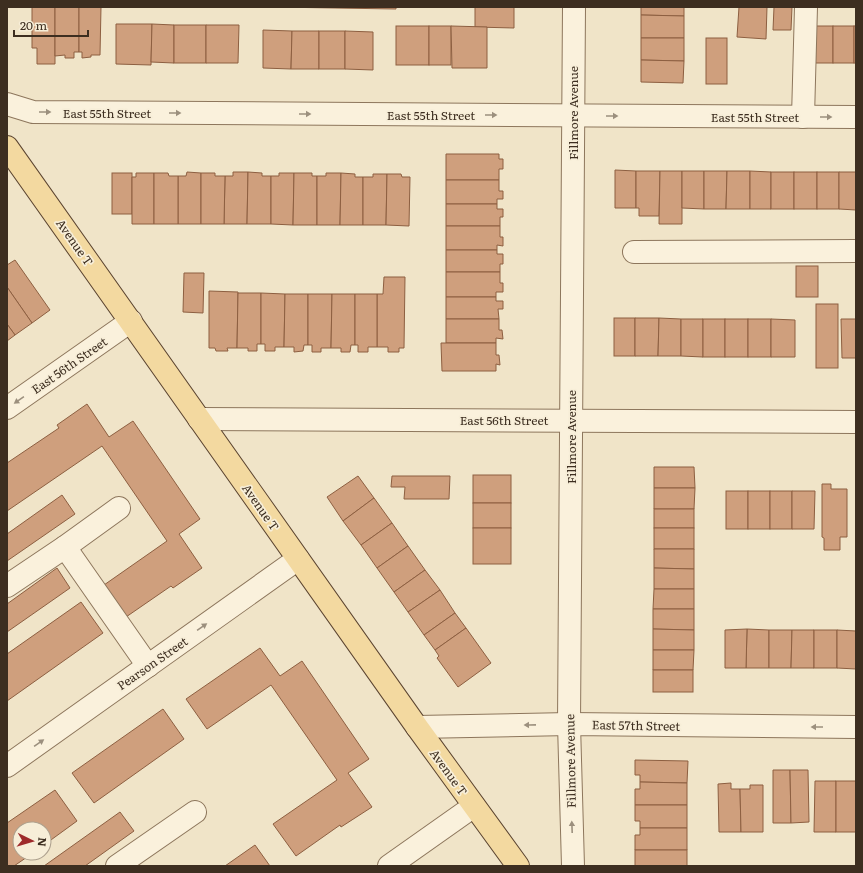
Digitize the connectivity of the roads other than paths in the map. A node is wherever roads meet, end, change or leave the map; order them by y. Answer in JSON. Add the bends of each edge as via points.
{"nodes":[{"id":1,"x":574,"y":7,"type":"edge"},
{"id":2,"x":806,"y":7,"type":"edge"},
{"id":3,"x":7,"y":104,"type":"edge"},
{"id":4,"x":573,"y":115,"type":"junction"},
{"id":5,"x":803,"y":117,"type":"junction"},
{"id":6,"x":856,"y":117,"type":"edge"},
{"id":7,"x":7,"y":147,"type":"edge"},
{"id":8,"x":856,"y":251,"type":"edge"},
{"id":9,"x":634,"y":252,"type":"dead end"},
{"id":10,"x":131,"y":321,"type":"junction"},
{"id":11,"x":7,"y":408,"type":"edge"},
{"id":12,"x":199,"y":419,"type":"junction"},
{"id":13,"x":571,"y":420,"type":"junction"},
{"id":14,"x":856,"y":422,"type":"edge"},
{"id":15,"x":119,"y":508,"type":"dead end"},
{"id":16,"x":65,"y":547,"type":"junction"},
{"id":17,"x":298,"y":559,"type":"junction"},
{"id":18,"x":7,"y":586,"type":"edge"},
{"id":19,"x":148,"y":666,"type":"junction"},
{"id":20,"x":569,"y":724,"type":"junction"},
{"id":21,"x":417,"y":727,"type":"junction"},
{"id":22,"x":856,"y":727,"type":"edge"},
{"id":23,"x":7,"y":766,"type":"edge"},
{"id":24,"x":474,"y":806,"type":"junction"},
{"id":25,"x":195,"y":812,"type":"dead end"},
{"id":26,"x":117,"y":866,"type":"edge"},
{"id":27,"x":389,"y":866,"type":"edge"},
{"id":28,"x":518,"y":866,"type":"edge"},
{"id":29,"x":573,"y":866,"type":"edge"}],
"edges":[{"from":1,"to":4,"type":"street","name":"Fillmore Avenue"},
{"from":2,"to":5,"type":"street"},
{"from":3,"to":4,"type":"street","name":"East 55th Street","one_way":true,"via":[[33,112]]},
{"from":4,"to":5,"type":"street","name":"East 55th Street","one_way":true},
{"from":4,"to":13,"type":"street","name":"Fillmore Avenue"},
{"from":5,"to":6,"type":"street","name":"East 55th Street","one_way":true},
{"from":7,"to":10,"type":"main road","name":"Avenue T"},
{"from":8,"to":9,"type":"street"},
{"from":10,"to":11,"type":"street","name":"East 56th Street","one_way":true},
{"from":10,"to":12,"type":"main road","name":"Avenue T"},
{"from":12,"to":13,"type":"street","name":"East 56th Street"},
{"from":12,"to":17,"type":"main road","name":"Avenue T"},
{"from":13,"to":14,"type":"street","name":"East 56th Street"},
{"from":13,"to":20,"type":"street","name":"Fillmore Avenue"},
{"from":15,"to":16,"type":"street"},
{"from":16,"to":18,"type":"street"},
{"from":16,"to":19,"type":"street"},
{"from":19,"to":17,"type":"street","name":"Pearson Street","one_way":true},
{"from":17,"to":21,"type":"main road","name":"Avenue T"},
{"from":23,"to":19,"type":"street","name":"Pearson Street","one_way":true},
{"from":20,"to":21,"type":"street","name":"East 57th Street","one_way":true},
{"from":22,"to":20,"type":"street","name":"East 57th Street","one_way":true},
{"from":29,"to":20,"type":"street","name":"Fillmore Avenue","one_way":true},
{"from":21,"to":24,"type":"main road","name":"Avenue T"},
{"from":24,"to":27,"type":"street"},
{"from":24,"to":28,"type":"main road","name":"Avenue T"},
{"from":25,"to":26,"type":"street"}]}
